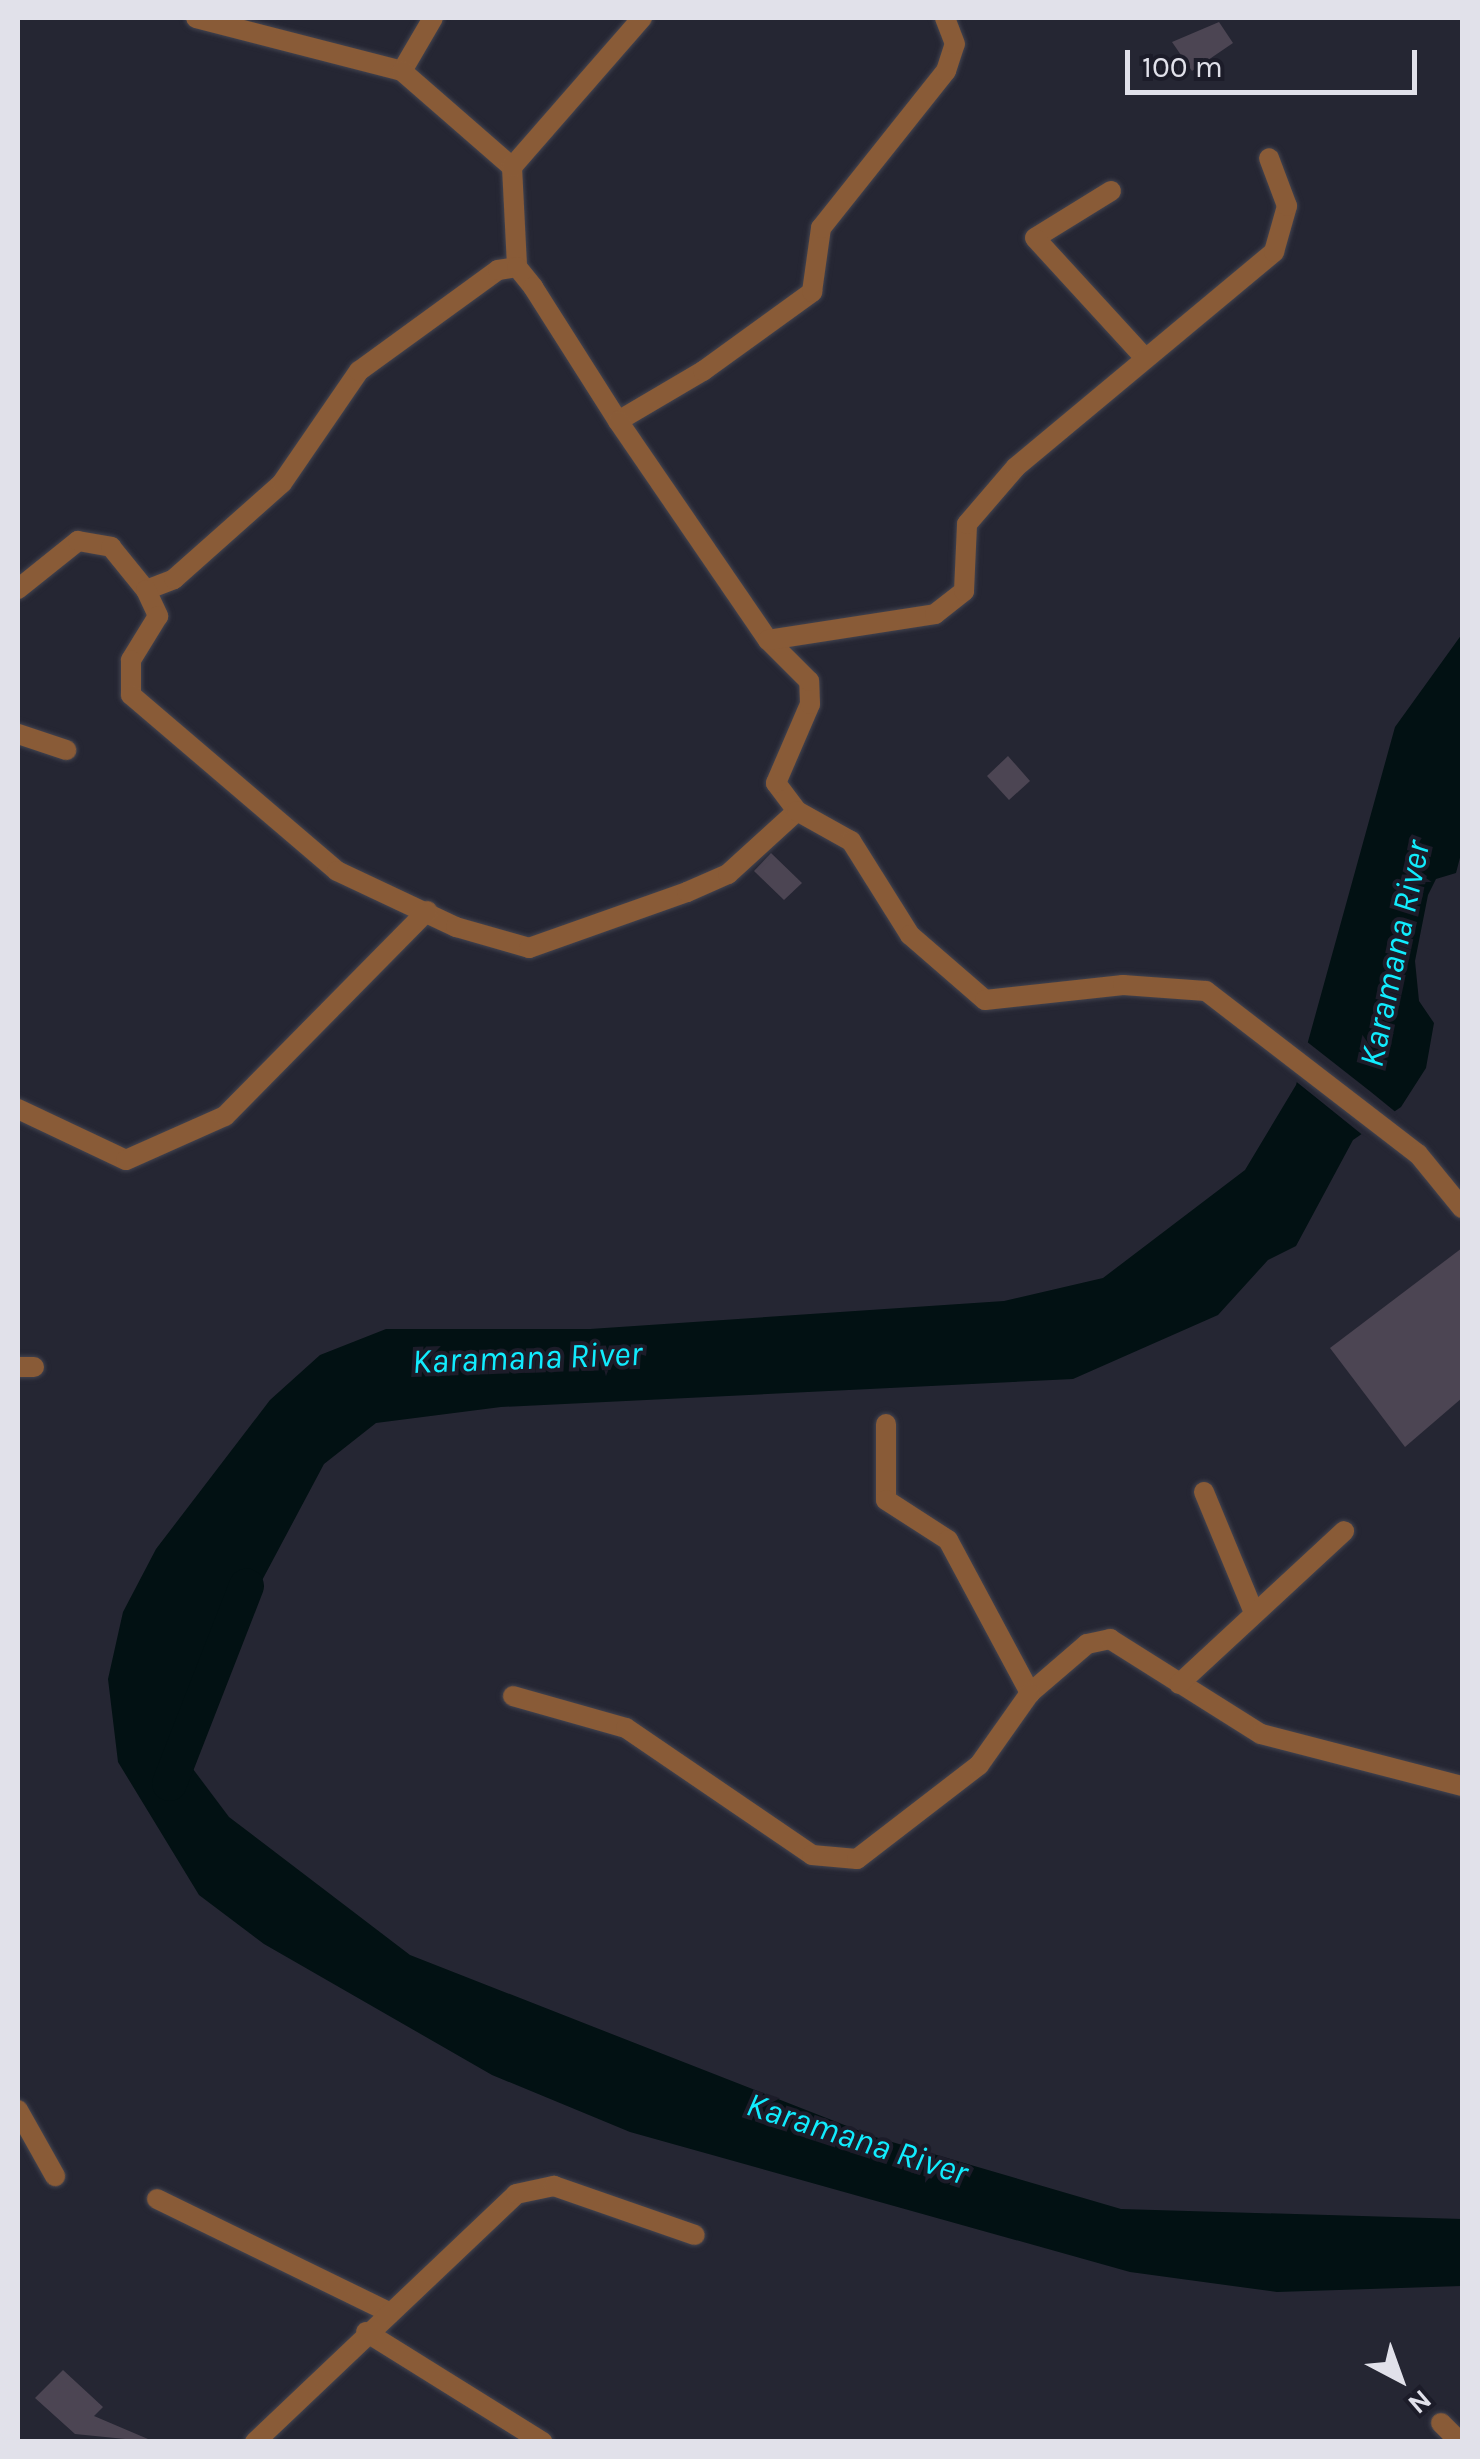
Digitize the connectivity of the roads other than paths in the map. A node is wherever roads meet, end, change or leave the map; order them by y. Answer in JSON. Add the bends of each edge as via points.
{"nodes":[{"id":1,"x":196,"y":18,"type":"edge"},
{"id":2,"x":433,"y":18,"type":"edge"},
{"id":3,"x":642,"y":18,"type":"edge"},
{"id":4,"x":945,"y":18,"type":"edge"},
{"id":5,"x":402,"y":70,"type":"junction"},
{"id":6,"x":1270,"y":158,"type":"dead end"},
{"id":7,"x":512,"y":167,"type":"junction"},
{"id":8,"x":1111,"y":191,"type":"dead end"},
{"id":9,"x":517,"y":268,"type":"junction"},
{"id":10,"x":1143,"y":356,"type":"junction"},
{"id":11,"x":618,"y":420,"type":"junction"},
{"id":12,"x":18,"y":589,"type":"edge"},
{"id":13,"x":146,"y":590,"type":"junction"},
{"id":14,"x":768,"y":640,"type":"junction"},
{"id":15,"x":18,"y":734,"type":"edge"},
{"id":16,"x":66,"y":750,"type":"dead end"},
{"id":17,"x":797,"y":811,"type":"junction"},
{"id":18,"x":427,"y":911,"type":"junction"},
{"id":19,"x":18,"y":1110,"type":"edge"},
{"id":20,"x":1462,"y":1208,"type":"edge"},
{"id":21,"x":886,"y":1424,"type":"dead end"},
{"id":22,"x":1204,"y":1492,"type":"dead end"},
{"id":23,"x":1344,"y":1531,"type":"dead end"},
{"id":24,"x":1252,"y":1608,"type":"junction"},
{"id":25,"x":1179,"y":1684,"type":"junction"},
{"id":26,"x":1030,"y":1693,"type":"junction"},
{"id":27,"x":513,"y":1696,"type":"dead end"},
{"id":28,"x":1462,"y":1786,"type":"edge"},
{"id":29,"x":18,"y":2110,"type":"edge"},
{"id":30,"x":55,"y":2176,"type":"dead end"},
{"id":31,"x":157,"y":2199,"type":"dead end"},
{"id":32,"x":695,"y":2236,"type":"dead end"},
{"id":33,"x":388,"y":2312,"type":"junction"},
{"id":34,"x":366,"y":2332,"type":"junction"},
{"id":35,"x":1441,"y":2423,"type":"dead end"},
{"id":36,"x":255,"y":2442,"type":"edge"},
{"id":37,"x":543,"y":2442,"type":"edge"},
{"id":38,"x":1460,"y":2442,"type":"edge"}],
"edges":[{"from":1,"to":5,"type":"street"},
{"from":2,"to":5,"type":"street"},
{"from":3,"to":7,"type":"street"},
{"from":4,"to":11,"type":"street","via":[[955,44],[946,71],[820,228],[812,292]]},
{"from":5,"to":7,"type":"street"},
{"from":6,"to":10,"type":"street","via":[[1288,206],[1274,252]]},
{"from":7,"to":9,"type":"street"},
{"from":8,"to":10,"type":"street","via":[[1035,238]]},
{"from":9,"to":11,"type":"street"},
{"from":9,"to":13,"type":"street","via":[[404,330],[359,371],[247,518]]},
{"from":10,"to":14,"type":"street","via":[[1016,467],[967,524],[968,575],[948,606]]},
{"from":11,"to":14,"type":"street"},
{"from":12,"to":13,"type":"street","via":[[78,541],[112,547]]},
{"from":13,"to":18,"type":"street","via":[[158,616],[131,660],[131,694],[160,728],[337,871]]},
{"from":14,"to":17,"type":"street","via":[[809,682],[810,704],[776,784]]},
{"from":15,"to":16,"type":"street"},
{"from":17,"to":18,"type":"street","via":[[728,874],[529,948]]},
{"from":17,"to":20,"type":"street","via":[[852,842],[910,935],[985,1000],[1124,985],[1206,991],[1418,1154]]},
{"from":18,"to":19,"type":"street","via":[[224,1116],[126,1160]]},
{"from":21,"to":26,"type":"street","via":[[886,1500],[948,1540]]},
{"from":22,"to":24,"type":"street"},
{"from":23,"to":24,"type":"street"},
{"from":24,"to":25,"type":"street"},
{"from":25,"to":26,"type":"street","via":[[1110,1639],[1087,1644]]},
{"from":25,"to":28,"type":"street","via":[[1262,1734]]},
{"from":26,"to":27,"type":"street","via":[[979,1764],[857,1859],[812,1855],[626,1728]]},
{"from":29,"to":30,"type":"street"},
{"from":31,"to":33,"type":"street"},
{"from":32,"to":33,"type":"street","via":[[554,2186],[516,2194]]},
{"from":33,"to":34,"type":"street"},
{"from":34,"to":36,"type":"street"},
{"from":34,"to":37,"type":"street"},
{"from":35,"to":38,"type":"street"}]}
